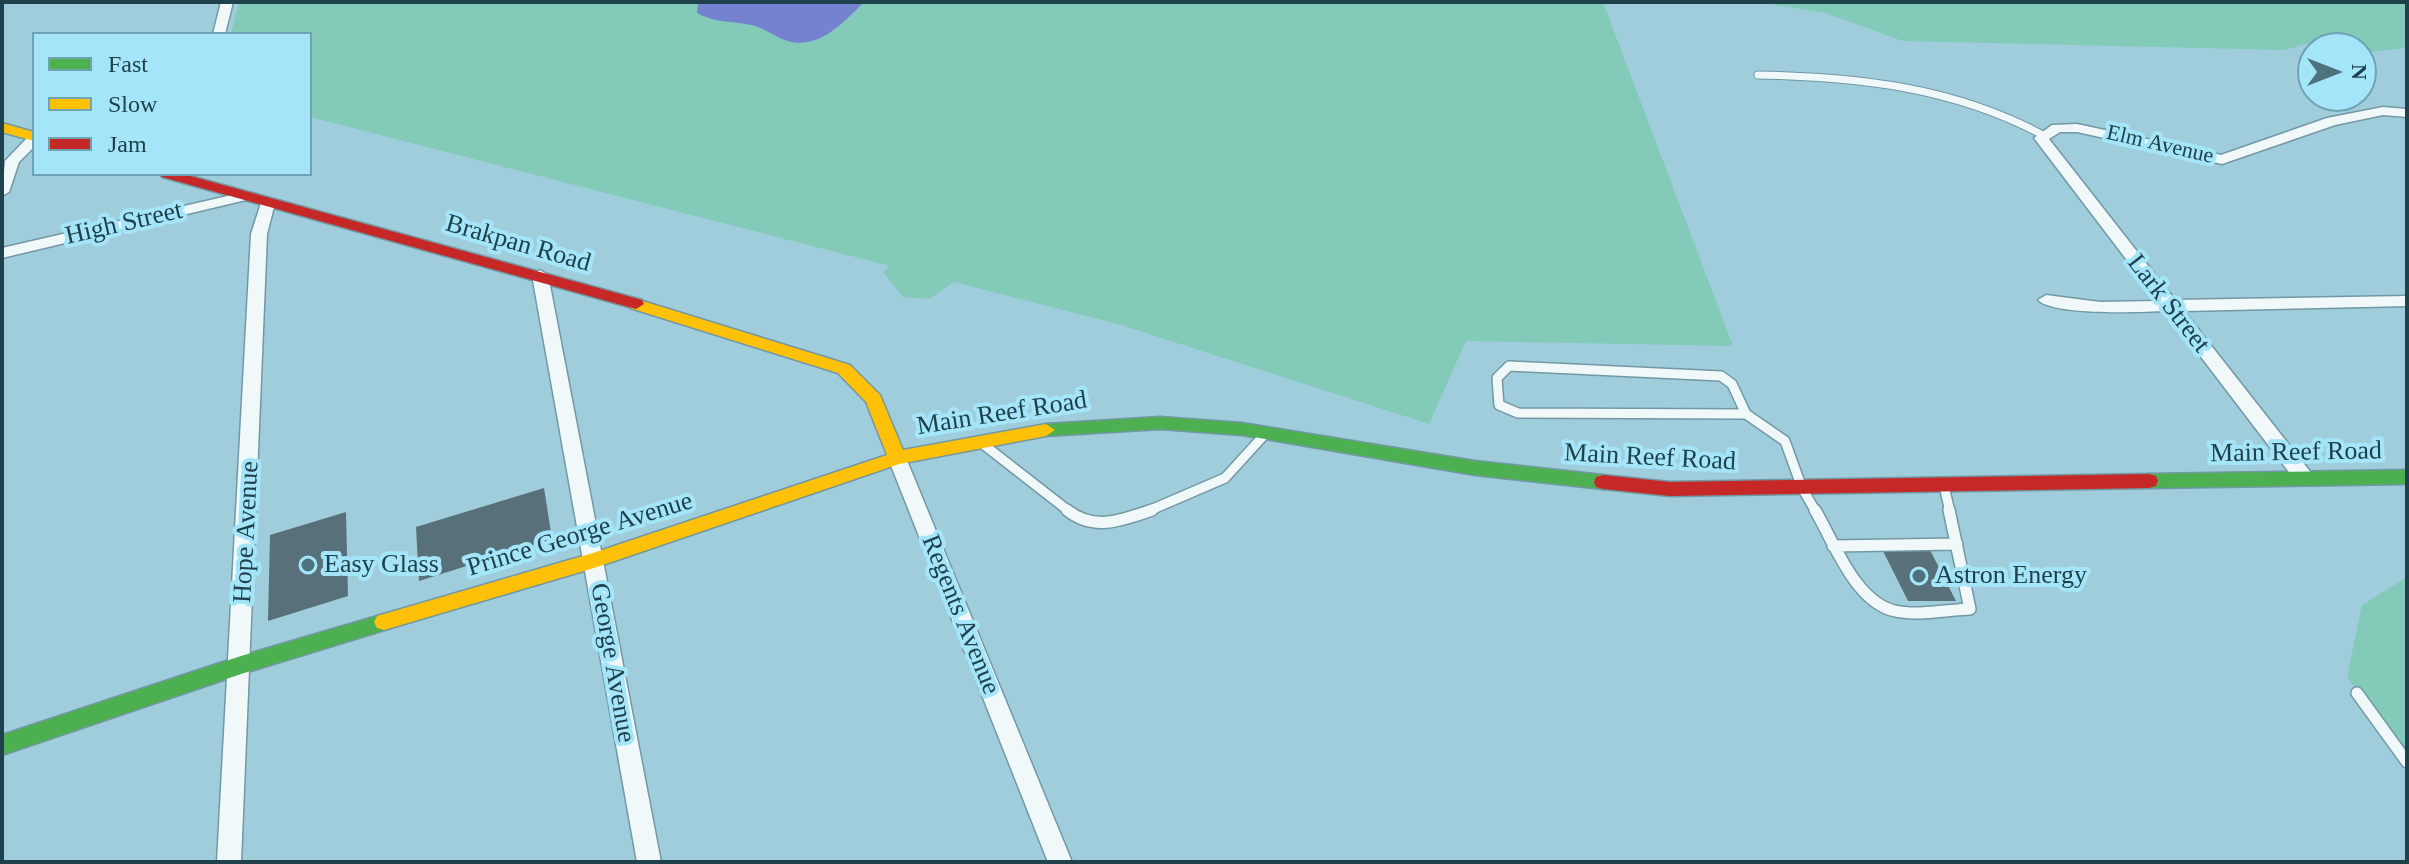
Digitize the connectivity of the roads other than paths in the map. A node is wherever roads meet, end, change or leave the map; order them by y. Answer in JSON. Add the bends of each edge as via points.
{"nodes":[{"id":1,"x":227,"y":2,"type":"edge"},
{"id":2,"x":220,"y":32,"type":"edge"},
{"id":3,"x":1758,"y":75,"type":"dead end"},
{"id":4,"x":2407,"y":113,"type":"edge"},
{"id":5,"x":2,"y":127,"type":"edge"},
{"id":6,"x":2047,"y":132,"type":"junction"},
{"id":7,"x":32,"y":137,"type":"edge"},
{"id":8,"x":32,"y":140,"type":"edge"},
{"id":9,"x":177,"y":176,"type":"edge"},
{"id":10,"x":2,"y":192,"type":"edge"},
{"id":11,"x":245,"y":196,"type":"junction"},
{"id":12,"x":268,"y":203,"type":"junction"},
{"id":13,"x":2,"y":253,"type":"edge"},
{"id":14,"x":540,"y":275,"type":"junction"},
{"id":15,"x":2046,"y":300,"type":"dead end"},
{"id":16,"x":2407,"y":301,"type":"edge"},
{"id":17,"x":2170,"y":306,"type":"junction"},
{"id":18,"x":853,"y":372,"type":"joint"},
{"id":19,"x":1746,"y":414,"type":"junction"},
{"id":20,"x":1266,"y":433,"type":"junction"},
{"id":21,"x":978,"y":440,"type":"junction"},
{"id":22,"x":897,"y":458,"type":"junction"},
{"id":23,"x":2407,"y":477,"type":"edge"},
{"id":24,"x":2305,"y":479,"type":"junction"},
{"id":25,"x":1944,"y":486,"type":"junction"},
{"id":26,"x":1802,"y":488,"type":"junction"},
{"id":27,"x":1957,"y":544,"type":"junction"},
{"id":28,"x":1833,"y":546,"type":"junction"},
{"id":29,"x":594,"y":560,"type":"junction"},
{"id":30,"x":241,"y":665,"type":"junction"},
{"id":31,"x":2357,"y":693,"type":"dead end"},
{"id":32,"x":2,"y":745,"type":"edge"},
{"id":33,"x":2407,"y":762,"type":"edge"},
{"id":34,"x":229,"y":862,"type":"edge"},
{"id":35,"x":649,"y":862,"type":"edge"},
{"id":36,"x":1060,"y":862,"type":"edge"}],
"edges":[{"from":1,"to":2,"type":"street"},
{"from":3,"to":6,"type":"lane","via":[[1885,83],[1990,110]]},
{"from":4,"to":6,"type":"street","name":"Elm Avenue","via":[[2383,111],[2332,121],[2222,160],[2092,130]]},
{"from":5,"to":7,"type":"main road"},
{"from":6,"to":17,"type":"street","name":"Lark Street","via":[[2044,146]]},
{"from":8,"to":10,"type":"street","via":[[12,161]]},
{"from":9,"to":11,"type":"main road","name":"Brakpan Road"},
{"from":11,"to":12,"type":"main road","name":"Brakpan Road"},
{"from":11,"to":13,"type":"street","name":"High Street"},
{"from":12,"to":14,"type":"main road","name":"Brakpan Road"},
{"from":12,"to":30,"type":"street","name":"Hope Avenue","via":[[259,234]]},
{"from":14,"to":18,"type":"main road","name":"Brakpan Road"},
{"from":14,"to":29,"type":"street","name":"George Avenue"},
{"from":15,"to":17,"type":"street","via":[[2100,307]]},
{"from":16,"to":17,"type":"street"},
{"from":17,"to":24,"type":"street","name":"Lark Street"},
{"from":18,"to":22,"type":"main road","name":"Regents Avenue","via":[[869,390]]},
{"from":19,"to":19,"type":"lane","via":[[1518,413],[1499,405],[1495,382],[1509,366],[1712,374],[1732,384]]},
{"from":19,"to":26,"type":"lane","via":[[1785,441]]},
{"from":20,"to":21,"type":"main road","name":"Main Reef Road","via":[[1160,423],[1084,426]]},
{"from":20,"to":21,"type":"lane","via":[[1225,478],[1112,524],[1078,519]]},
{"from":20,"to":26,"type":"main road","name":"Main Reef Road","via":[[1556,479],[1670,489]]},
{"from":21,"to":22,"type":"main road","name":"Main Reef Road"},
{"from":22,"to":29,"type":"main road","name":"Prince George Avenue"},
{"from":22,"to":36,"type":"street","name":"Regents Avenue"},
{"from":23,"to":24,"type":"main road","name":"Main Reef Road"},
{"from":24,"to":25,"type":"main road","name":"Main Reef Road"},
{"from":25,"to":26,"type":"main road","name":"Main Reef Road"},
{"from":25,"to":27,"type":"lane"},
{"from":26,"to":28,"type":"lane"},
{"from":27,"to":28,"type":"lane"},
{"from":27,"to":28,"type":"lane","via":[[1971,603],[1967,611],[1885,609],[1861,588]]},
{"from":29,"to":30,"type":"main road","name":"Prince George Avenue"},
{"from":29,"to":35,"type":"street","name":"George Avenue"},
{"from":30,"to":32,"type":"main road","name":"Prince George Avenue"},
{"from":30,"to":34,"type":"street","name":"Hope Avenue"},
{"from":31,"to":33,"type":"lane"}]}
